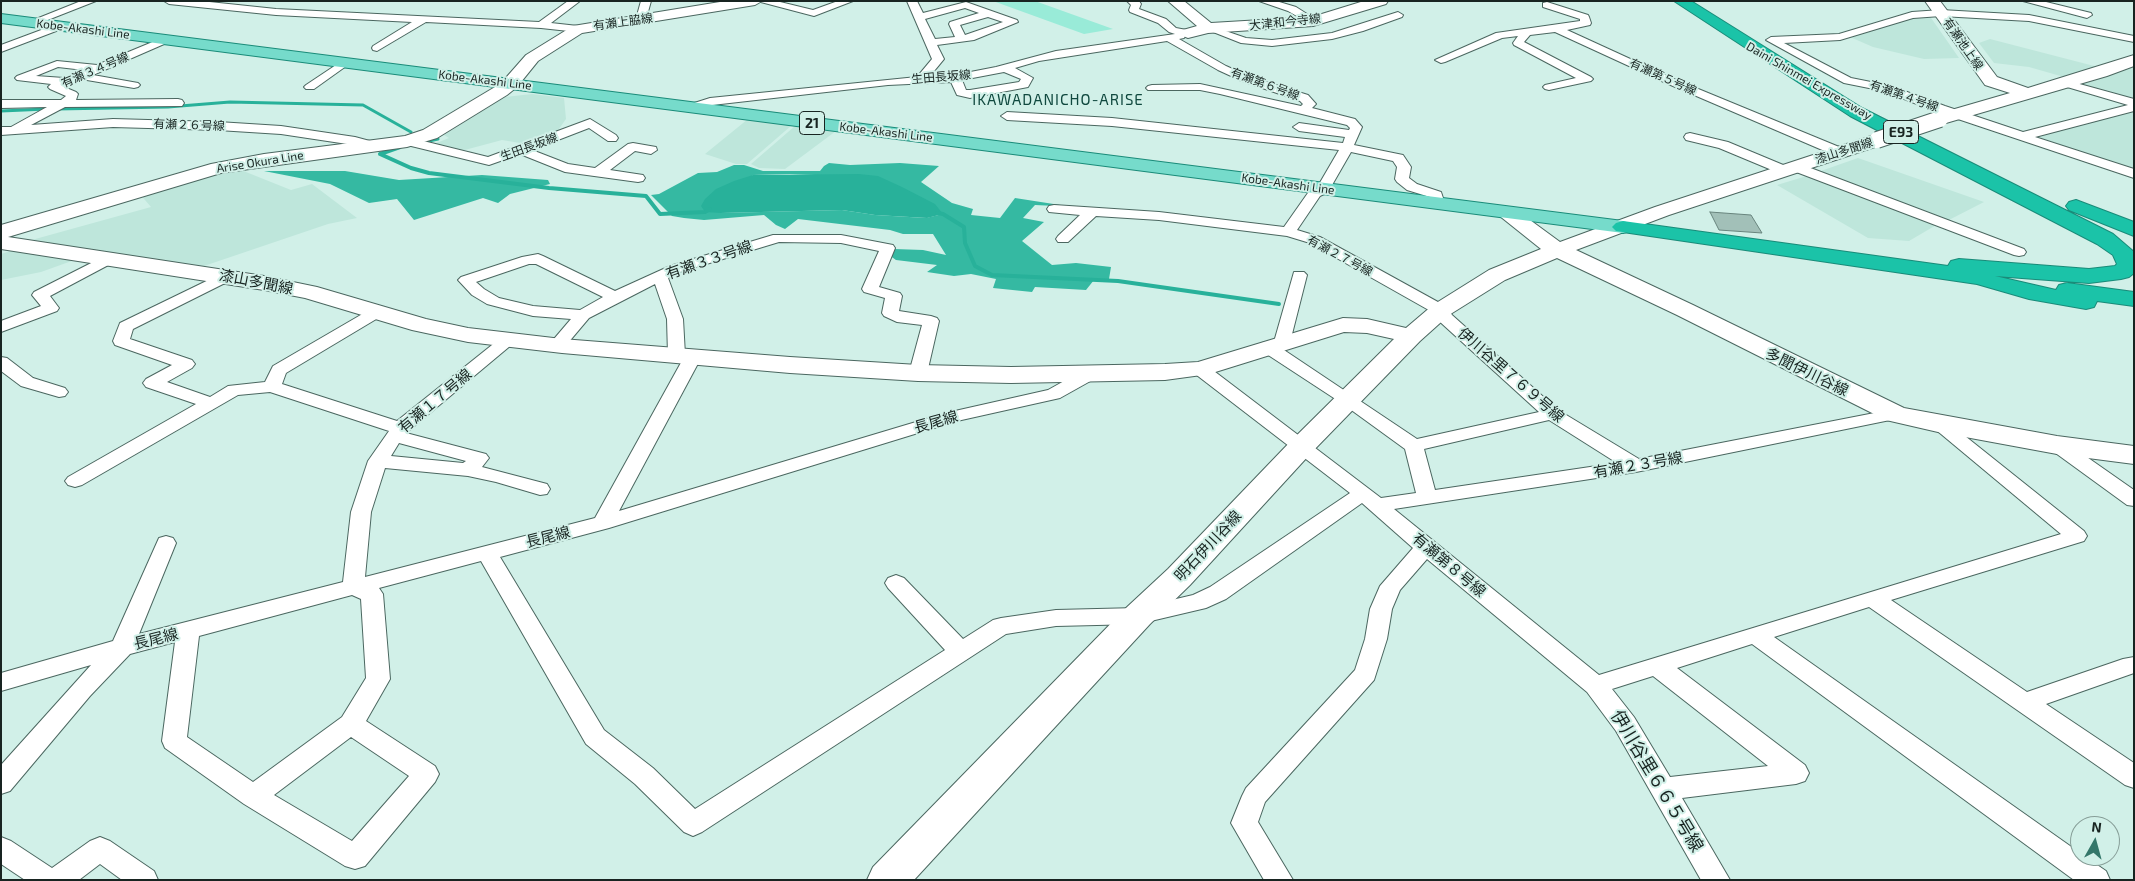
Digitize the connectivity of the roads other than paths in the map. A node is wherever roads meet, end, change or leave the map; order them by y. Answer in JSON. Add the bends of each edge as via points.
{"nodes":[{"id":1,"x":92,"y":1,"type":"edge"},
{"id":2,"x":169,"y":1,"type":"edge"},
{"id":3,"x":575,"y":1,"type":"edge"},
{"id":4,"x":646,"y":1,"type":"edge"},
{"id":5,"x":755,"y":1,"type":"edge"},
{"id":6,"x":762,"y":1,"type":"edge"},
{"id":7,"x":848,"y":1,"type":"edge"},
{"id":8,"x":912,"y":1,"type":"edge"},
{"id":9,"x":1132,"y":1,"type":"edge"},
{"id":10,"x":1175,"y":1,"type":"edge"},
{"id":11,"x":1264,"y":1,"type":"edge"},
{"id":12,"x":1313,"y":1,"type":"edge"},
{"id":13,"x":1381,"y":1,"type":"edge"},
{"id":14,"x":1680,"y":1,"type":"edge"},
{"id":15,"x":1694,"y":1,"type":"edge"},
{"id":16,"x":2028,"y":1,"type":"edge"},
{"id":17,"x":1547,"y":5,"type":"dead end"},
{"id":18,"x":1937,"y":7,"type":"edge"},
{"id":19,"x":1292,"y":9,"type":"junction"},
{"id":20,"x":989,"y":13,"type":"junction"},
{"id":21,"x":1398,"y":15,"type":"dead end"},
{"id":22,"x":920,"y":17,"type":"junction"},
{"id":23,"x":2094,"y":17,"type":"dead end"},
{"id":24,"x":1,"y":18,"type":"edge"},
{"id":25,"x":424,"y":19,"type":"junction"},
{"id":26,"x":641,"y":19,"type":"junction"},
{"id":27,"x":1314,"y":20,"type":"junction"},
{"id":28,"x":33,"y":22,"type":"junction"},
{"id":29,"x":542,"y":25,"type":"junction"},
{"id":30,"x":60,"y":26,"type":"junction"},
{"id":31,"x":1208,"y":28,"type":"junction"},
{"id":32,"x":578,"y":29,"type":"junction"},
{"id":33,"x":1556,"y":29,"type":"junction"},
{"id":34,"x":1527,"y":32,"type":"junction"},
{"id":35,"x":1188,"y":33,"type":"junction"},
{"id":36,"x":1169,"y":38,"type":"junction"},
{"id":37,"x":167,"y":39,"type":"junction"},
{"id":38,"x":961,"y":39,"type":"junction"},
{"id":39,"x":2134,"y":39,"type":"edge"},
{"id":40,"x":930,"y":42,"type":"junction"},
{"id":41,"x":377,"y":48,"type":"dead end"},
{"id":42,"x":1,"y":49,"type":"edge"},
{"id":43,"x":1441,"y":60,"type":"dead end"},
{"id":44,"x":2134,"y":60,"type":"edge"},
{"id":45,"x":345,"y":62,"type":"junction"},
{"id":46,"x":98,"y":68,"type":"junction"},
{"id":47,"x":1005,"y":68,"type":"junction"},
{"id":48,"x":81,"y":76,"type":"junction"},
{"id":49,"x":1796,"y":76,"type":"junction"},
{"id":50,"x":955,"y":78,"type":"junction"},
{"id":51,"x":921,"y":79,"type":"junction"},
{"id":52,"x":65,"y":82,"type":"junction"},
{"id":53,"x":2060,"y":82,"type":"junction"},
{"id":54,"x":511,"y":83,"type":"junction"},
{"id":55,"x":134,"y":85,"type":"dead end"},
{"id":56,"x":310,"y":87,"type":"dead end"},
{"id":57,"x":1549,"y":87,"type":"dead end"},
{"id":58,"x":1152,"y":88,"type":"dead end"},
{"id":59,"x":2026,"y":93,"type":"junction"},
{"id":60,"x":2,"y":97,"type":"edge"},
{"id":61,"x":178,"y":103,"type":"dead end"},
{"id":62,"x":2134,"y":105,"type":"edge"},
{"id":63,"x":55,"y":108,"type":"junction"},
{"id":64,"x":692,"y":108,"type":"junction"},
{"id":65,"x":1304,"y":110,"type":"junction"},
{"id":66,"x":1007,"y":116,"type":"dead end"},
{"id":67,"x":1949,"y":117,"type":"junction"},
{"id":68,"x":1299,"y":127,"type":"dead end"},
{"id":69,"x":1352,"y":128,"type":"junction"},
{"id":70,"x":6,"y":131,"type":"edge"},
{"id":71,"x":2023,"y":136,"type":"junction"},
{"id":72,"x":1690,"y":137,"type":"dead end"},
{"id":73,"x":612,"y":138,"type":"dead end"},
{"id":74,"x":407,"y":142,"type":"junction"},
{"id":75,"x":376,"y":147,"type":"junction"},
{"id":76,"x":1347,"y":147,"type":"junction"},
{"id":77,"x":521,"y":150,"type":"junction"},
{"id":78,"x":652,"y":150,"type":"dead end"},
{"id":79,"x":1839,"y":152,"type":"junction"},
{"id":80,"x":1789,"y":168,"type":"junction"},
{"id":81,"x":598,"y":172,"type":"junction"},
{"id":82,"x":2134,"y":174,"type":"edge"},
{"id":83,"x":638,"y":178,"type":"dead end"},
{"id":84,"x":1323,"y":189,"type":"junction"},
{"id":85,"x":1438,"y":204,"type":"junction"},
{"id":86,"x":1054,"y":209,"type":"dead end"},
{"id":87,"x":1092,"y":212,"type":"junction"},
{"id":88,"x":1508,"y":213,"type":"junction"},
{"id":89,"x":1623,"y":227,"type":"junction"},
{"id":90,"x":2134,"y":230,"type":"edge"},
{"id":91,"x":1,"y":232,"type":"edge"},
{"id":92,"x":1288,"y":232,"type":"junction"},
{"id":93,"x":1063,"y":238,"type":"dead end"},
{"id":94,"x":2134,"y":238,"type":"edge"},
{"id":95,"x":1,"y":242,"type":"edge"},
{"id":96,"x":1557,"y":250,"type":"junction"},
{"id":97,"x":2019,"y":252,"type":"dead end"},
{"id":98,"x":109,"y":259,"type":"junction"},
{"id":99,"x":1964,"y":271,"type":"junction"},
{"id":100,"x":1299,"y":275,"type":"dead end"},
{"id":101,"x":228,"y":276,"type":"junction"},
{"id":102,"x":660,"y":276,"type":"junction"},
{"id":103,"x":2134,"y":294,"type":"edge"},
{"id":104,"x":615,"y":297,"type":"junction"},
{"id":105,"x":2134,"y":299,"type":"edge"},
{"id":106,"x":1441,"y":310,"type":"junction"},
{"id":107,"x":2134,"y":310,"type":"edge"},
{"id":108,"x":377,"y":312,"type":"junction"},
{"id":109,"x":582,"y":315,"type":"junction"},
{"id":110,"x":1,"y":327,"type":"edge"},
{"id":111,"x":1412,"y":336,"type":"junction"},
{"id":112,"x":508,"y":341,"type":"junction"},
{"id":113,"x":1275,"y":345,"type":"junction"},
{"id":114,"x":556,"y":346,"type":"junction"},
{"id":115,"x":685,"y":355,"type":"junction"},
{"id":116,"x":1,"y":362,"type":"edge"},
{"id":117,"x":1200,"y":369,"type":"junction"},
{"id":118,"x":918,"y":373,"type":"junction"},
{"id":119,"x":1088,"y":375,"type":"junction"},
{"id":120,"x":273,"y":386,"type":"junction"},
{"id":121,"x":59,"y":392,"type":"dead end"},
{"id":122,"x":1349,"y":400,"type":"junction"},
{"id":123,"x":211,"y":403,"type":"junction"},
{"id":124,"x":1552,"y":414,"type":"junction"},
{"id":125,"x":1896,"y":414,"type":"junction"},
{"id":126,"x":1938,"y":424,"type":"junction"},
{"id":127,"x":397,"y":432,"type":"junction"},
{"id":128,"x":2057,"y":445,"type":"junction"},
{"id":129,"x":1301,"y":446,"type":"junction"},
{"id":130,"x":1414,"y":446,"type":"junction"},
{"id":131,"x":2134,"y":455,"type":"edge"},
{"id":132,"x":378,"y":461,"type":"junction"},
{"id":133,"x":1636,"y":466,"type":"junction"},
{"id":134,"x":468,"y":470,"type":"junction"},
{"id":135,"x":75,"y":481,"type":"dead end"},
{"id":136,"x":540,"y":489,"type":"dead end"},
{"id":137,"x":1427,"y":498,"type":"junction"},
{"id":138,"x":1371,"y":499,"type":"junction"},
{"id":139,"x":2134,"y":500,"type":"edge"},
{"id":140,"x":602,"y":523,"type":"junction"},
{"id":141,"x":166,"y":543,"type":"dead end"},
{"id":142,"x":1426,"y":547,"type":"junction"},
{"id":143,"x":487,"y":553,"type":"junction"},
{"id":144,"x":896,"y":582,"type":"dead end"},
{"id":145,"x":354,"y":588,"type":"junction"},
{"id":146,"x":1872,"y":598,"type":"junction"},
{"id":147,"x":1138,"y":616,"type":"junction"},
{"id":148,"x":188,"y":630,"type":"junction"},
{"id":149,"x":1755,"y":635,"type":"junction"},
{"id":150,"x":122,"y":647,"type":"junction"},
{"id":151,"x":960,"y":651,"type":"junction"},
{"id":152,"x":2133,"y":665,"type":"edge"},
{"id":153,"x":1657,"y":666,"type":"junction"},
{"id":154,"x":1,"y":682,"type":"edge"},
{"id":155,"x":1595,"y":685,"type":"junction"},
{"id":156,"x":2025,"y":702,"type":"junction"},
{"id":157,"x":351,"y":724,"type":"junction"},
{"id":158,"x":12,"y":761,"type":"edge"},
{"id":159,"x":2134,"y":777,"type":"edge"},
{"id":160,"x":1,"y":783,"type":"edge"},
{"id":161,"x":1663,"y":789,"type":"junction"},
{"id":162,"x":253,"y":796,"type":"junction"},
{"id":163,"x":1,"y":849,"type":"edge"},
{"id":164,"x":48,"y":880,"type":"edge"},
{"id":165,"x":57,"y":880,"type":"edge"},
{"id":166,"x":144,"y":880,"type":"edge"},
{"id":167,"x":887,"y":880,"type":"edge"},
{"id":168,"x":1279,"y":880,"type":"edge"},
{"id":169,"x":1716,"y":880,"type":"edge"},
{"id":170,"x":2096,"y":880,"type":"edge"}],
"edges":[{"from":1,"to":28,"type":"street"},
{"from":2,"to":25,"type":"street","via":[[276,12]]},
{"from":3,"to":29,"type":"street"},
{"from":4,"to":26,"type":"street"},
{"from":5,"to":26,"type":"street","name":"有瀬上脇線"},
{"from":6,"to":7,"type":"street","via":[[814,13]]},
{"from":8,"to":22,"type":"street"},
{"from":9,"to":35,"type":"street","via":[[1136,4],[1134,10],[1162,21],[1173,30]]},
{"from":10,"to":31,"type":"street"},
{"from":11,"to":19,"type":"street"},
{"from":12,"to":19,"type":"street"},
{"from":13,"to":27,"type":"street","name":"大津和今寺線"},
{"from":14,"to":49,"type":"highway","name":"Daini Shinmei Expressway","number":"E93"},
{"from":15,"to":90,"type":"highway","name":"Daini Shinmei Expressway","number":"E93","via":[[1730,26],[1874,110],[1988,166]]},
{"from":16,"to":23,"type":"street"},
{"from":17,"to":33,"type":"street","via":[[1584,18],[1586,23]]},
{"from":18,"to":39,"type":"street","via":[[2029,18]]},
{"from":18,"to":59,"type":"street","name":"有瀬池上線","via":[[1991,81]]},
{"from":18,"to":67,"type":"street","name":"有瀬第４号線","via":[[1840,37],[1771,40],[1848,80],[1887,88]]},
{"from":19,"to":27,"type":"street"},
{"from":20,"to":22,"type":"street","via":[[966,5]]},
{"from":20,"to":38,"type":"street","via":[[954,24]]},
{"from":20,"to":38,"type":"street","via":[[1013,22]]},
{"from":21,"to":31,"type":"street","via":[[1359,30],[1265,47]]},
{"from":22,"to":40,"type":"street"},
{"from":24,"to":28,"type":"main road","name":"Kobe-Akashi Line","number":"21"},
{"from":25,"to":29,"type":"street"},
{"from":25,"to":41,"type":"street"},
{"from":26,"to":32,"type":"street","name":"有瀬上脇線"},
{"from":27,"to":31,"type":"street","name":"大津和今寺線"},
{"from":28,"to":30,"type":"main road","name":"Kobe-Akashi Line","number":"21"},
{"from":29,"to":32,"type":"street"},
{"from":30,"to":37,"type":"main road","name":"Kobe-Akashi Line","number":"21"},
{"from":30,"to":42,"type":"street"},
{"from":31,"to":35,"type":"street","name":"大津和今寺線"},
{"from":32,"to":54,"type":"street","name":"有瀬上脇線","via":[[532,58]]},
{"from":33,"to":34,"type":"street"},
{"from":33,"to":79,"type":"street","name":"有瀬第５号線"},
{"from":34,"to":43,"type":"street","via":[[1500,35]]},
{"from":34,"to":57,"type":"street","via":[[1518,43],[1587,79]]},
{"from":35,"to":36,"type":"street","name":"生田長坂線"},
{"from":36,"to":47,"type":"street","name":"生田長坂線","via":[[1056,54]]},
{"from":36,"to":65,"type":"street","name":"有瀬第６号線","via":[[1246,79],[1304,98],[1310,104]]},
{"from":37,"to":45,"type":"main road","name":"Kobe-Akashi Line","number":"21"},
{"from":37,"to":46,"type":"street","name":"有瀬３４号線"},
{"from":38,"to":40,"type":"street"},
{"from":40,"to":51,"type":"street","via":[[938,59]]},
{"from":44,"to":53,"type":"street","name":"漆山多聞線"},
{"from":45,"to":54,"type":"main road","name":"Kobe-Akashi Line","number":"21"},
{"from":45,"to":56,"type":"street"},
{"from":46,"to":48,"type":"street","name":"有瀬３４号線"},
{"from":46,"to":52,"type":"street","via":[[57,64],[21,78]]},
{"from":47,"to":50,"type":"street","name":"生田長坂線"},
{"from":47,"to":50,"type":"street","via":[[1027,78],[1024,85],[970,94],[961,93]]},
{"from":48,"to":52,"type":"street","name":"有瀬３４号線"},
{"from":48,"to":55,"type":"street"},
{"from":49,"to":94,"type":"highway","name":"Daini Shinmei Expressway","number":"E93","via":[[1951,157]]},
{"from":49,"to":99,"type":"highway","via":[[1908,140],[2093,233],[2123,252],[2128,264],[2121,272],[2089,276]]},
{"from":50,"to":51,"type":"street","name":"生田長坂線"},
{"from":51,"to":64,"type":"street","name":"生田長坂線","via":[[710,102]]},
{"from":52,"to":63,"type":"street","name":"有瀬３４号線","via":[[54,87],[72,94],[70,100]]},
{"from":53,"to":59,"type":"street","name":"漆山多聞線"},
{"from":53,"to":62,"type":"street"},
{"from":54,"to":64,"type":"main road","name":"Kobe-Akashi Line","number":"21"},
{"from":54,"to":74,"type":"street","name":"Arise Okura Line","via":[[445,126]]},
{"from":58,"to":65,"type":"street","via":[[1200,87]]},
{"from":59,"to":67,"type":"street","name":"漆山多聞線"},
{"from":60,"to":63,"type":"street"},
{"from":61,"to":63,"type":"street"},
{"from":62,"to":71,"type":"street"},
{"from":63,"to":70,"type":"street"},
{"from":64,"to":84,"type":"main road","name":"Kobe-Akashi Line","number":"21"},
{"from":65,"to":69,"type":"street","name":"有瀬第６号線"},
{"from":66,"to":76,"type":"street","via":[[1112,122]]},
{"from":67,"to":71,"type":"street","name":"有瀬第４号線"},
{"from":67,"to":79,"type":"street","name":"漆山多聞線","bridge":true},
{"from":68,"to":69,"type":"street"},
{"from":69,"to":76,"type":"street","name":"有瀬２７号線"},
{"from":70,"to":75,"type":"street","name":"有瀬２６号線","via":[[113,123],[218,126],[281,130]]},
{"from":71,"to":82,"type":"street","name":"有瀬第４号線"},
{"from":72,"to":80,"type":"street"},
{"from":73,"to":77,"type":"street","name":"生田長坂線","via":[[590,123]]},
{"from":74,"to":75,"type":"street","name":"Arise Okura Line"},
{"from":74,"to":77,"type":"street","name":"生田長坂線","via":[[490,161]]},
{"from":75,"to":91,"type":"street","name":"Arise Okura Line","via":[[218,168]]},
{"from":76,"to":84,"type":"street","name":"有瀬２７号線"},
{"from":76,"to":85,"type":"street","via":[[1398,158],[1404,166],[1402,179],[1412,187],[1436,195]]},
{"from":77,"to":81,"type":"street","via":[[566,168]]},
{"from":78,"to":81,"type":"street","via":[[633,147]]},
{"from":79,"to":80,"type":"street","name":"漆山多聞線"},
{"from":80,"to":89,"type":"street","name":"漆山多聞線"},
{"from":80,"to":97,"type":"street"},
{"from":81,"to":83,"type":"street"},
{"from":84,"to":85,"type":"main road","name":"Kobe-Akashi Line","number":"21"},
{"from":84,"to":92,"type":"street","name":"有瀬２７号線","via":[[1316,193]]},
{"from":85,"to":88,"type":"main road","name":"Kobe-Akashi Line","number":"21"},
{"from":86,"to":87,"type":"street"},
{"from":87,"to":92,"type":"street","via":[[1159,216]]},
{"from":87,"to":93,"type":"street"},
{"from":88,"to":89,"type":"main road","name":"Kobe-Akashi Line","number":"21"},
{"from":88,"to":96,"type":"street","name":"多聞伊川谷線"},
{"from":89,"to":96,"type":"street","name":"漆山多聞線"},
{"from":89,"to":99,"type":"highway"},
{"from":92,"to":106,"type":"street","name":"有瀬２７号線","via":[[1315,240]]},
{"from":95,"to":98,"type":"street","name":"漆山多聞線"},
{"from":96,"to":106,"type":"street","name":"明石伊川谷線","via":[[1497,275]]},
{"from":96,"to":125,"type":"street","name":"多聞伊川谷線"},
{"from":98,"to":101,"type":"street","name":"漆山多聞線"},
{"from":98,"to":110,"type":"street","via":[[40,295],[51,308]]},
{"from":99,"to":103,"type":"highway"},
{"from":99,"to":105,"type":"highway"},
{"from":99,"to":107,"type":"highway","via":[[2030,292]]},
{"from":100,"to":113,"type":"street"},
{"from":101,"to":108,"type":"street","name":"漆山多聞線","via":[[309,292]]},
{"from":101,"to":123,"type":"street","via":[[126,326],[122,341],[186,364],[152,383]]},
{"from":102,"to":104,"type":"street"},
{"from":102,"to":115,"type":"street","name":"有瀬３３号線"},
{"from":102,"to":118,"type":"street","name":"有瀬３３号線","via":[[778,238],[841,239],[888,248],[870,289],[894,296],[890,313],[897,317],[931,321]]},
{"from":104,"to":109,"type":"street"},
{"from":104,"to":109,"type":"street","via":[[538,259],[466,280],[493,301],[533,311]]},
{"from":106,"to":111,"type":"street","name":"明石伊川谷線"},
{"from":106,"to":124,"type":"street","name":"伊川谷里７６９号線","via":[[1445,318]]},
{"from":108,"to":112,"type":"street","name":"漆山多聞線","via":[[449,331]]},
{"from":108,"to":120,"type":"street","via":[[279,370]]},
{"from":109,"to":114,"type":"street"},
{"from":111,"to":113,"type":"street","name":"漆山多聞線","via":[[1355,324]]},
{"from":111,"to":122,"type":"street","name":"明石伊川谷線"},
{"from":112,"to":114,"type":"street","name":"漆山多聞線"},
{"from":112,"to":127,"type":"street","name":"有瀬１７号線"},
{"from":113,"to":117,"type":"street","name":"漆山多聞線"},
{"from":113,"to":122,"type":"street"},
{"from":114,"to":115,"type":"street","name":"漆山多聞線"},
{"from":115,"to":118,"type":"street","name":"漆山多聞線"},
{"from":115,"to":140,"type":"street"},
{"from":116,"to":121,"type":"street","via":[[27,382]]},
{"from":117,"to":119,"type":"street","name":"漆山多聞線"},
{"from":117,"to":129,"type":"street"},
{"from":118,"to":119,"type":"street","name":"漆山多聞線"},
{"from":119,"to":140,"type":"street","name":"長尾線","via":[[1054,394],[952,417]]},
{"from":120,"to":123,"type":"street","via":[[234,390]]},
{"from":120,"to":127,"type":"street"},
{"from":122,"to":129,"type":"street","name":"明石伊川谷線"},
{"from":122,"to":130,"type":"street"},
{"from":123,"to":135,"type":"street"},
{"from":124,"to":130,"type":"street"},
{"from":124,"to":133,"type":"street","name":"伊川谷里７６９号線"},
{"from":125,"to":126,"type":"street","name":"多聞伊川谷線"},
{"from":125,"to":133,"type":"street","name":"有瀬２３号線"},
{"from":126,"to":128,"type":"street","name":"多聞伊川谷線"},
{"from":126,"to":146,"type":"street","via":[[2077,536]]},
{"from":127,"to":132,"type":"street","name":"有瀬１７号線"},
{"from":127,"to":134,"type":"street","via":[[480,458]]},
{"from":128,"to":131,"type":"street","name":"多聞伊川谷線"},
{"from":128,"to":139,"type":"street"},
{"from":129,"to":138,"type":"street","name":"有瀬第８号線"},
{"from":129,"to":147,"type":"street","name":"明石伊川谷線","via":[[1179,577]]},
{"from":130,"to":137,"type":"street"},
{"from":132,"to":134,"type":"street"},
{"from":132,"to":145,"type":"street","name":"有瀬１７号線","via":[[362,512]]},
{"from":133,"to":137,"type":"street","name":"有瀬２３号線"},
{"from":134,"to":136,"type":"street"},
{"from":137,"to":138,"type":"street","name":"有瀬２３号線"},
{"from":138,"to":142,"type":"street","name":"有瀬第８号線"},
{"from":138,"to":147,"type":"street","via":[[1218,593],[1198,602]]},
{"from":140,"to":143,"type":"street","name":"長尾線"},
{"from":141,"to":150,"type":"street"},
{"from":142,"to":155,"type":"street","name":"有瀬第８号線"},
{"from":142,"to":168,"type":"street","via":[[1391,586],[1381,609],[1366,674],[1255,796],[1244,822]]},
{"from":143,"to":145,"type":"street","name":"長尾線"},
{"from":143,"to":151,"type":"street","via":[[595,737],[644,776],[693,824]]},
{"from":144,"to":151,"type":"street"},
{"from":145,"to":148,"type":"street","name":"長尾線"},
{"from":145,"to":157,"type":"street","via":[[372,594],[378,679]]},
{"from":146,"to":149,"type":"street"},
{"from":146,"to":156,"type":"street"},
{"from":147,"to":151,"type":"street","via":[[1056,618],[1001,626]]},
{"from":147,"to":167,"type":"street","name":"明石伊川谷線"},
{"from":148,"to":150,"type":"street","name":"長尾線"},
{"from":148,"to":162,"type":"street","via":[[174,741]]},
{"from":149,"to":153,"type":"street"},
{"from":149,"to":170,"type":"street"},
{"from":150,"to":154,"type":"street","name":"長尾線"},
{"from":150,"to":158,"type":"street"},
{"from":152,"to":156,"type":"street"},
{"from":153,"to":155,"type":"street"},
{"from":153,"to":161,"type":"street","via":[[1796,773]]},
{"from":155,"to":161,"type":"street","name":"伊川谷里６６５号線","via":[[1626,724]]},
{"from":156,"to":159,"type":"street"},
{"from":157,"to":162,"type":"street"},
{"from":157,"to":162,"type":"street","via":[[426,774],[355,857]]},
{"from":158,"to":160,"type":"street"},
{"from":161,"to":169,"type":"street","name":"伊川谷里６６５号線"},
{"from":163,"to":164,"type":"street"},
{"from":165,"to":166,"type":"street","via":[[100,849]]}]}
